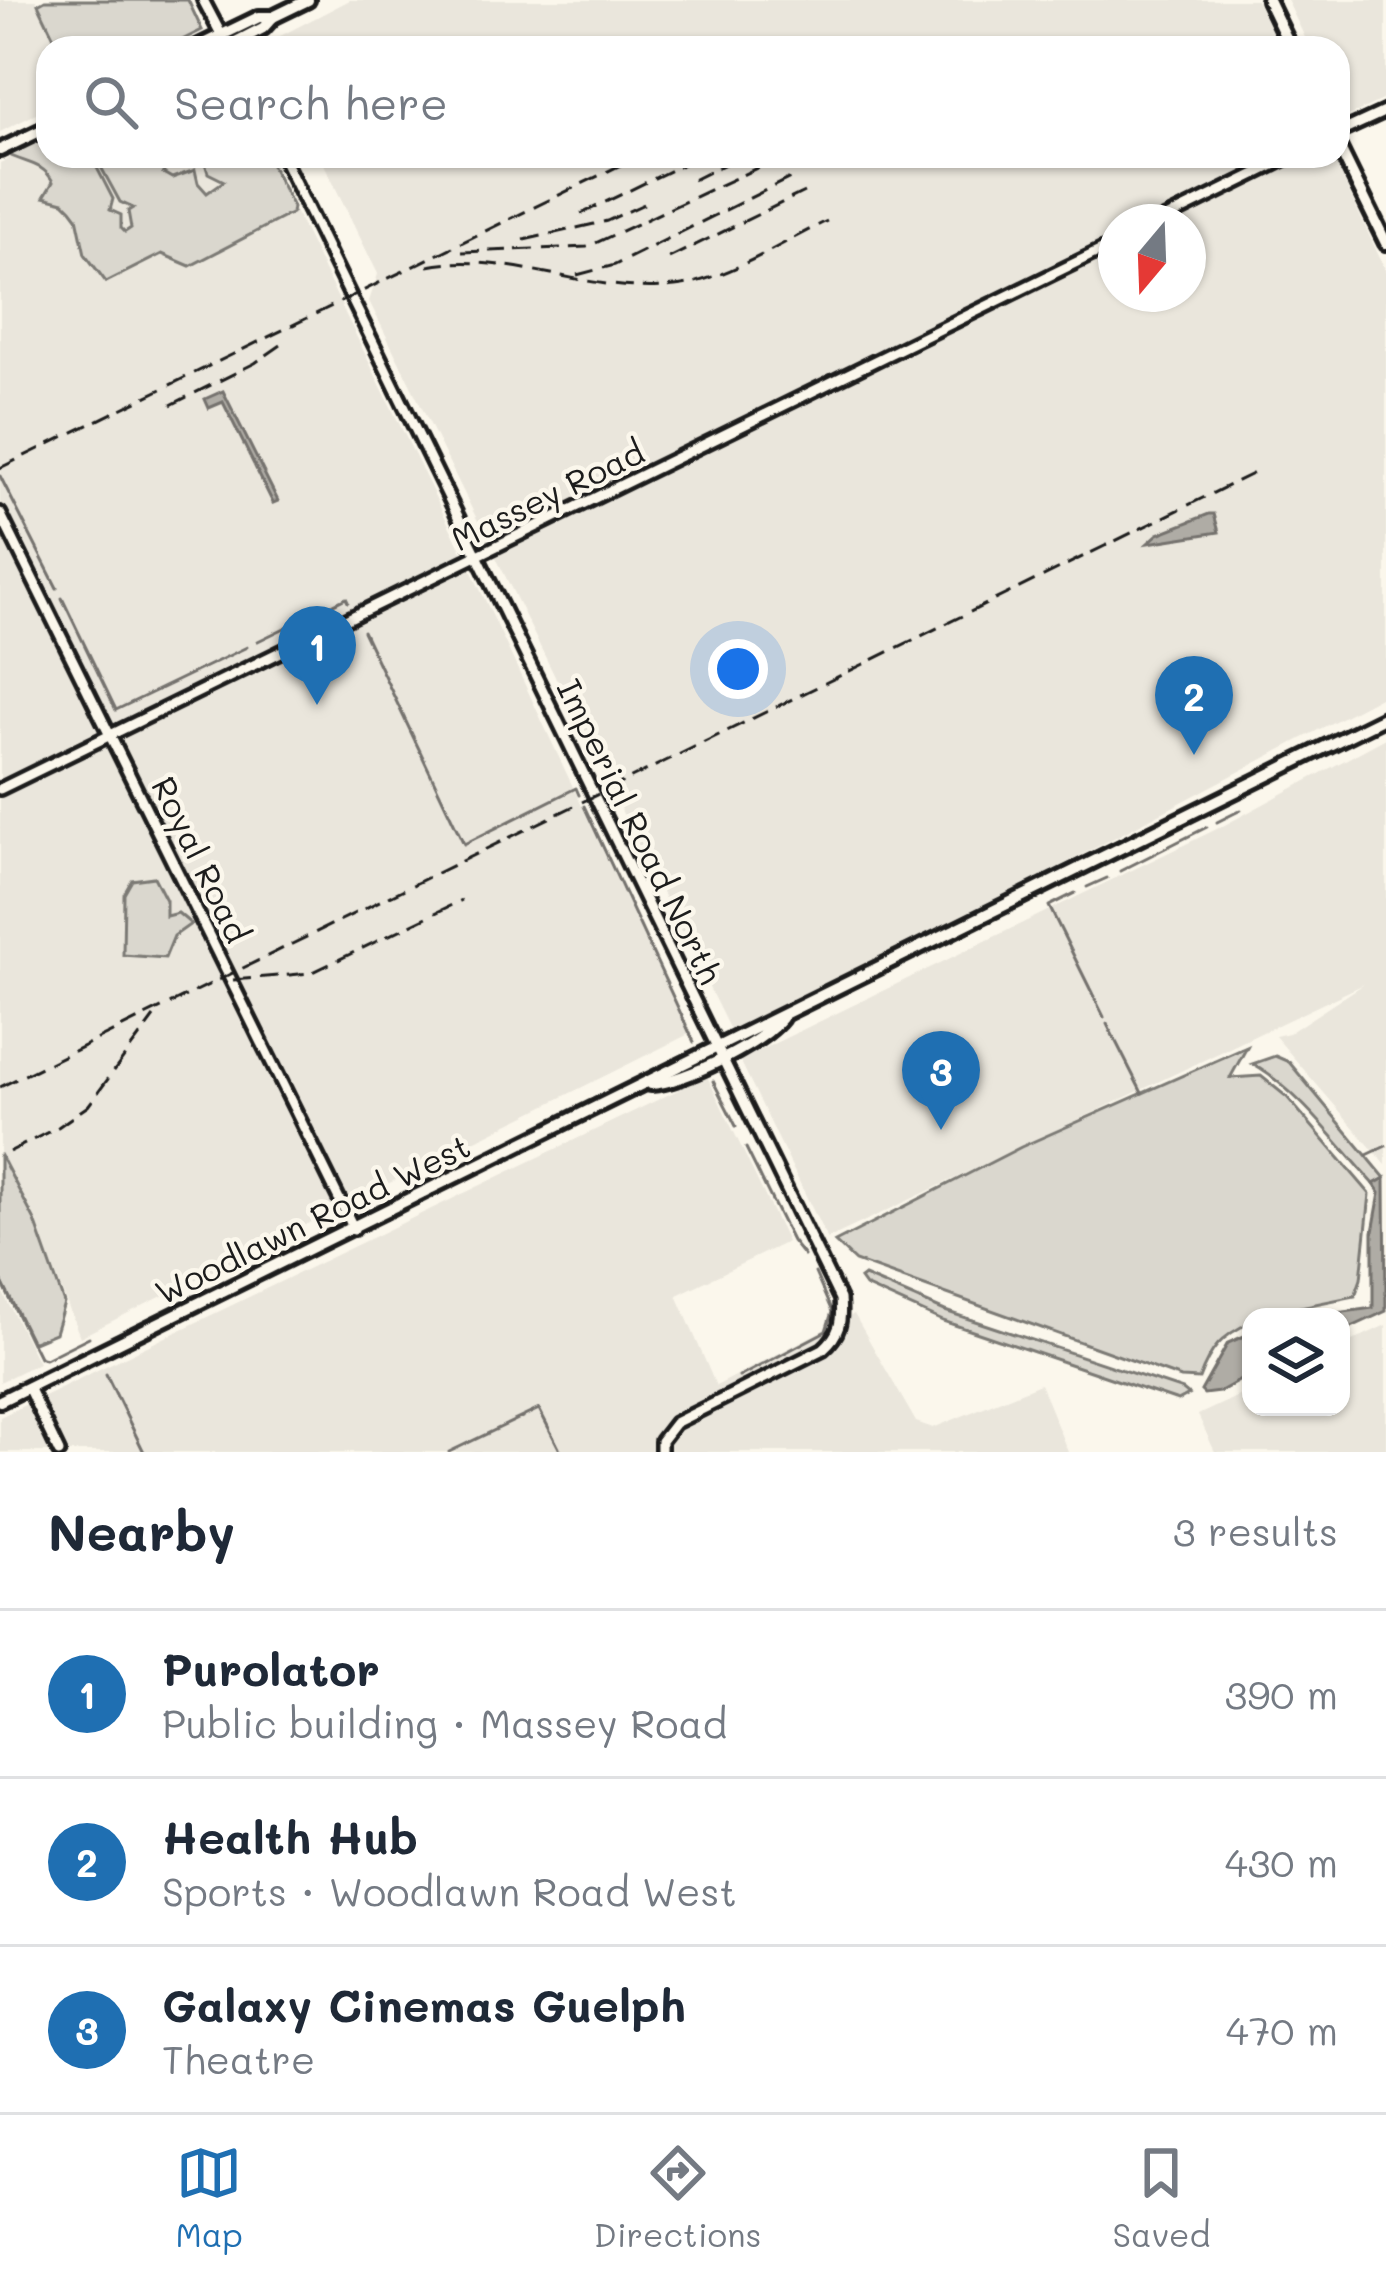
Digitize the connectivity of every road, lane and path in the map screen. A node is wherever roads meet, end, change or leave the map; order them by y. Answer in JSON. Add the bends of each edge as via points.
{"nodes":[{"id":1,"x":203,"y":0,"type":"edge"},
{"id":2,"x":308,"y":0,"type":"edge"},
{"id":3,"x":1268,"y":0,"type":"edge"},
{"id":4,"x":221,"y":36,"type":"edge"},
{"id":5,"x":244,"y":36,"type":"edge"},
{"id":6,"x":1286,"y":36,"type":"edge"},
{"id":7,"x":1386,"y":111,"type":"edge"},
{"id":8,"x":1350,"y":128,"type":"edge"},
{"id":9,"x":36,"y":133,"type":"edge"},
{"id":10,"x":0,"y":150,"type":"edge"},
{"id":11,"x":287,"y":168,"type":"edge"},
{"id":12,"x":1268,"y":168,"type":"edge"},
{"id":13,"x":1349,"y":168,"type":"edge"},
{"id":14,"x":1195,"y":204,"type":"edge"},
{"id":15,"x":1386,"y":243,"type":"edge"},
{"id":16,"x":1098,"y":252,"type":"edge"},
{"id":17,"x":0,"y":513,"type":"edge"},
{"id":18,"x":476,"y":559,"type":"junction"},
{"id":19,"x":1386,"y":717,"type":"edge"},
{"id":20,"x":110,"y":734,"type":"junction"},
{"id":21,"x":0,"y":789,"type":"edge"},
{"id":22,"x":719,"y":1051,"type":"junction"},
{"id":23,"x":354,"y":1228,"type":"junction"},
{"id":24,"x":28,"y":1388,"type":"junction"},
{"id":25,"x":0,"y":1401,"type":"edge"},
{"id":26,"x":59,"y":1452,"type":"edge"},
{"id":27,"x":661,"y":1452,"type":"edge"}],
"edges":[{"from":1,"to":4,"type":"street"},
{"from":2,"to":5,"type":"main road"},
{"from":3,"to":6,"type":"main road"},
{"from":7,"to":8,"type":"street"},
{"from":9,"to":10,"type":"main road"},
{"from":11,"to":18,"type":"street","name":"Imperial Road North"},
{"from":12,"to":14,"type":"street"},
{"from":13,"to":15,"type":"main road"},
{"from":16,"to":18,"type":"street","name":"Massey Road"},
{"from":17,"to":20,"type":"street","name":"Royal Road"},
{"from":18,"to":20,"type":"street","name":"Massey Road"},
{"from":18,"to":22,"type":"street","name":"Imperial Road North"},
{"from":19,"to":22,"type":"main road","name":"Woodlawn Road West","via":[[783,1017],[770,1033]]},
{"from":20,"to":21,"type":"street","name":"Massey Road"},
{"from":20,"to":23,"type":"street","name":"Royal Road"},
{"from":22,"to":23,"type":"main road","name":"Woodlawn Road West","via":[[669,1083],[648,1084]]},
{"from":22,"to":27,"type":"street","name":"Imperial Road North","via":[[840,1299],[842,1319],[823,1349],[675,1423]]},
{"from":23,"to":24,"type":"main road","name":"Woodlawn Road West"},
{"from":24,"to":25,"type":"main road","name":"Woodlawn Road West"},
{"from":24,"to":26,"type":"street"}]}
